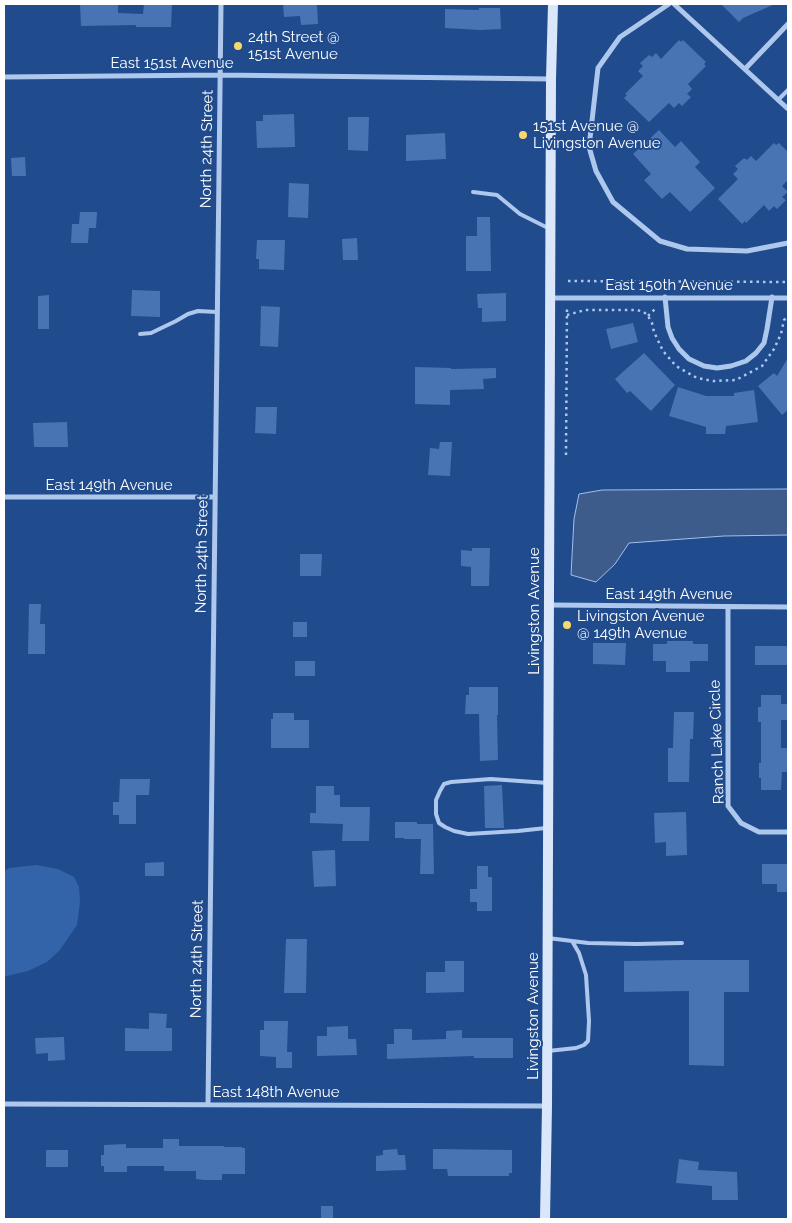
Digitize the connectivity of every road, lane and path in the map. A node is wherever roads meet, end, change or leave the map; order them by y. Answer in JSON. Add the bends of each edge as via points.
{"nodes":[{"id":1,"x":221,"y":4,"type":"edge"},
{"id":2,"x":553,"y":4,"type":"edge"},
{"id":3,"x":669,"y":4,"type":"edge"},
{"id":4,"x":674,"y":4,"type":"edge"},
{"id":5,"x":788,"y":24,"type":"edge"},
{"id":6,"x":745,"y":69,"type":"junction"},
{"id":7,"x":220,"y":75,"type":"junction"},
{"id":8,"x":4,"y":77,"type":"edge"},
{"id":9,"x":551,"y":79,"type":"junction"},
{"id":10,"x":788,"y":90,"type":"edge"},
{"id":11,"x":778,"y":100,"type":"junction"},
{"id":12,"x":788,"y":109,"type":"edge"},
{"id":13,"x":473,"y":192,"type":"dead end"},
{"id":14,"x":550,"y":229,"type":"junction"},
{"id":15,"x":788,"y":244,"type":"edge"},
{"id":16,"x":568,"y":281,"type":"dead end"},
{"id":17,"x":788,"y":282,"type":"edge"},
{"id":18,"x":665,"y":297,"type":"junction"},
{"id":19,"x":772,"y":297,"type":"junction"},
{"id":20,"x":550,"y":298,"type":"junction"},
{"id":21,"x":568,"y":298,"type":"junction"},
{"id":22,"x":788,"y":298,"type":"edge"},
{"id":23,"x":217,"y":312,"type":"junction"},
{"id":24,"x":140,"y":334,"type":"dead end"},
{"id":25,"x":566,"y":455,"type":"dead end"},
{"id":26,"x":4,"y":497,"type":"edge"},
{"id":27,"x":215,"y":497,"type":"junction"},
{"id":28,"x":550,"y":605,"type":"junction"},
{"id":29,"x":728,"y":607,"type":"junction"},
{"id":30,"x":788,"y":607,"type":"edge"},
{"id":31,"x":549,"y":783,"type":"junction"},
{"id":32,"x":548,"y":828,"type":"junction"},
{"id":33,"x":788,"y":832,"type":"edge"},
{"id":34,"x":548,"y":938,"type":"junction"},
{"id":35,"x":572,"y":941,"type":"junction"},
{"id":36,"x":682,"y":942,"type":"dead end"},
{"id":37,"x":548,"y":1051,"type":"junction"},
{"id":38,"x":4,"y":1104,"type":"edge"},
{"id":39,"x":208,"y":1104,"type":"junction"},
{"id":40,"x":547,"y":1106,"type":"junction"},
{"id":41,"x":545,"y":1219,"type":"edge"}],
"edges":[{"from":1,"to":7,"type":"street","name":"North 24th Street"},
{"from":2,"to":9,"type":"street","name":"Livingston Avenue"},
{"from":3,"to":15,"type":"street","via":[[620,37],[598,68],[588,148],[596,171],[613,202],[660,241],[687,249],[747,251]]},
{"from":4,"to":6,"type":"street"},
{"from":5,"to":6,"type":"street"},
{"from":6,"to":11,"type":"street"},
{"from":7,"to":8,"type":"street","name":"East 151st Avenue"},
{"from":7,"to":9,"type":"street","name":"East 151st Avenue"},
{"from":7,"to":23,"type":"street","name":"North 24th Street"},
{"from":9,"to":14,"type":"street","name":"Livingston Avenue"},
{"from":10,"to":11,"type":"lane"},
{"from":11,"to":12,"type":"street"},
{"from":13,"to":14,"type":"lane","via":[[497,194],[520,214]]},
{"from":14,"to":20,"type":"street","name":"Livingston Avenue"},
{"from":16,"to":17,"type":"path"},
{"from":18,"to":19,"type":"street","name":"East 150th Avenue"},
{"from":18,"to":19,"type":"street","via":[[668,327],[679,350],[689,359],[717,368],[746,361],[764,343]]},
{"from":18,"to":21,"type":"street","name":"East 150th Avenue"},
{"from":19,"to":22,"type":"street","name":"East 150th Avenue"},
{"from":20,"to":21,"type":"street","name":"East 150th Avenue"},
{"from":20,"to":28,"type":"street","name":"Livingston Avenue"},
{"from":21,"to":25,"type":"path"},
{"from":23,"to":24,"type":"lane","via":[[198,311],[151,333]]},
{"from":23,"to":27,"type":"street","name":"North 24th Street"},
{"from":26,"to":27,"type":"street","name":"East 149th Avenue"},
{"from":27,"to":39,"type":"street","name":"North 24th Street"},
{"from":28,"to":29,"type":"street","name":"East 149th Avenue"},
{"from":28,"to":31,"type":"street","name":"Livingston Avenue"},
{"from":29,"to":30,"type":"street","name":"East 149th Avenue"},
{"from":29,"to":33,"type":"street","name":"Ranch Lake Circle","via":[[728,806],[741,823],[758,832]]},
{"from":31,"to":32,"type":"street","name":"Livingston Avenue"},
{"from":31,"to":32,"type":"lane","via":[[491,779],[451,782],[444,784],[436,800],[439,823],[468,834]]},
{"from":32,"to":34,"type":"street","name":"Livingston Avenue"},
{"from":34,"to":35,"type":"lane"},
{"from":34,"to":37,"type":"street","name":"Livingston Avenue"},
{"from":35,"to":36,"type":"lane"},
{"from":35,"to":37,"type":"lane","via":[[586,975],[588,1041],[576,1048]]},
{"from":37,"to":40,"type":"street","name":"Livingston Avenue"},
{"from":38,"to":39,"type":"street","name":"East 148th Avenue"},
{"from":39,"to":40,"type":"street","name":"East 148th Avenue"},
{"from":40,"to":41,"type":"street","name":"Livingston Avenue"}]}
